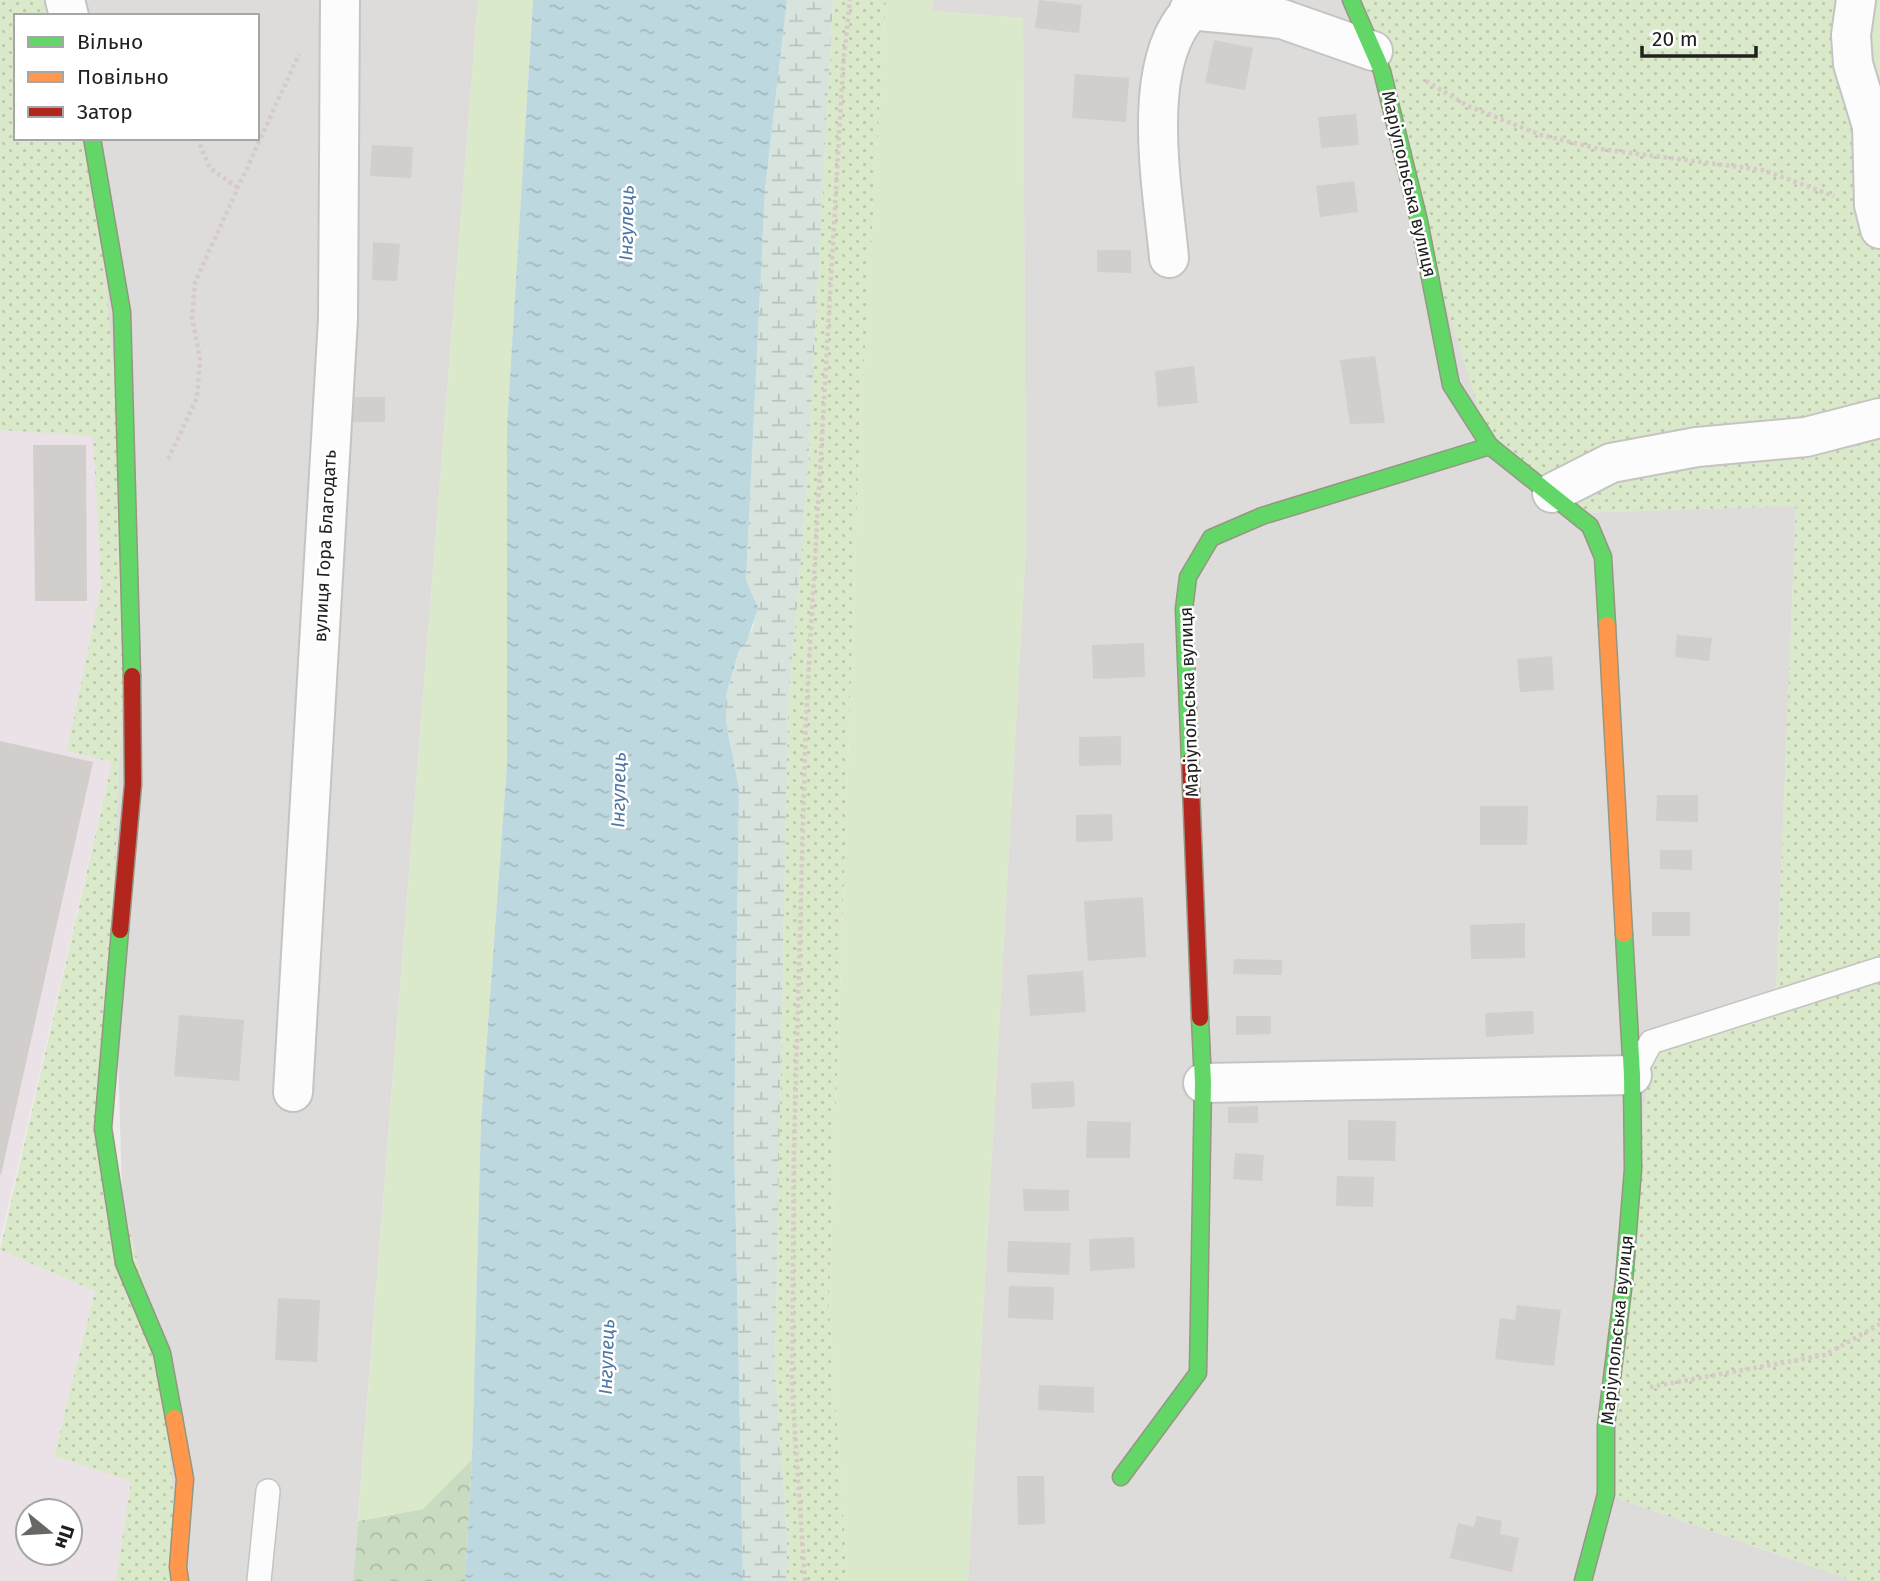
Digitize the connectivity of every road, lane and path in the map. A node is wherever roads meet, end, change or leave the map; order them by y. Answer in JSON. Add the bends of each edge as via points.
{"nodes":[{"id":1,"x":340,"y":0,"type":"edge"},
{"id":2,"x":850,"y":0,"type":"edge"},
{"id":3,"x":1351,"y":0,"type":"edge"},
{"id":4,"x":1856,"y":0,"type":"edge"},
{"id":5,"x":1196,"y":5,"type":"edge"},
{"id":6,"x":302,"y":46,"type":"dead end"},
{"id":7,"x":1373,"y":51,"type":"junction"},
{"id":8,"x":92,"y":140,"type":"edge"},
{"id":9,"x":198,"y":140,"type":"edge"},
{"id":10,"x":239,"y":188,"type":"junction"},
{"id":11,"x":1839,"y":200,"type":"dead end"},
{"id":12,"x":1880,"y":229,"type":"edge"},
{"id":13,"x":1170,"y":258,"type":"dead end"},
{"id":14,"x":1880,"y":418,"type":"edge"},
{"id":15,"x":1490,"y":446,"type":"junction"},
{"id":16,"x":164,"y":468,"type":"dead end"},
{"id":17,"x":1552,"y":493,"type":"junction"},
{"id":18,"x":1880,"y":969,"type":"edge"},
{"id":19,"x":1632,"y":1075,"type":"junction"},
{"id":20,"x":1203,"y":1083,"type":"junction"},
{"id":21,"x":293,"y":1092,"type":"dead end"},
{"id":22,"x":1880,"y":1324,"type":"edge"},
{"id":23,"x":1606,"y":1426,"type":"junction"},
{"id":24,"x":1121,"y":1478,"type":"dead end"},
{"id":25,"x":268,"y":1491,"type":"dead end"},
{"id":26,"x":180,"y":1581,"type":"edge"},
{"id":27,"x":259,"y":1581,"type":"edge"},
{"id":28,"x":805,"y":1581,"type":"edge"},
{"id":29,"x":1583,"y":1581,"type":"edge"}],
"edges":[{"from":1,"to":21,"type":"street","name":"вулиця Гора Благодать","via":[[338,319]]},
{"from":2,"to":28,"type":"path","via":[[806,718],[792,1388]]},
{"from":3,"to":7,"type":"street","name":"Маріупольська вулиця"},
{"from":4,"to":12,"type":"street","via":[[1853,64],[1872,126],[1874,205]]},
{"from":5,"to":7,"type":"street","via":[[1282,19]]},
{"from":5,"to":13,"type":"street","via":[[1164,61],[1156,114]]},
{"from":6,"to":10,"type":"path"},
{"from":7,"to":11,"type":"path","via":[[1468,106],[1541,135],[1600,149],[1763,170],[1829,191]]},
{"from":7,"to":15,"type":"street","name":"Маріупольська вулиця","via":[[1419,221],[1451,385]]},
{"from":8,"to":26,"type":"street","via":[[122,312],[133,784],[103,1128],[124,1262],[162,1353],[183,1466]]},
{"from":9,"to":10,"type":"path","via":[[209,168]]},
{"from":10,"to":16,"type":"path","via":[[195,282],[192,317],[200,359],[197,398]]},
{"from":14,"to":17,"type":"street","via":[[1806,438],[1697,447],[1611,463]]},
{"from":15,"to":17,"type":"street","name":"Маріупольська вулиця"},
{"from":15,"to":20,"type":"street","name":"Маріупольська вулиця","via":[[1249,521],[1211,538],[1188,577],[1184,609]]},
{"from":17,"to":19,"type":"street","name":"Маріупольська вулиця","via":[[1590,526],[1603,557]]},
{"from":18,"to":19,"type":"lane","via":[[1651,1042]]},
{"from":19,"to":20,"type":"street"},
{"from":19,"to":23,"type":"street","name":"Маріупольська вулиця","via":[[1633,1169]]},
{"from":20,"to":24,"type":"street","name":"Маріупольська вулиця","via":[[1198,1373]]},
{"from":22,"to":23,"type":"path","via":[[1825,1355],[1655,1384],[1621,1404]]},
{"from":23,"to":29,"type":"street","name":"Маріупольська вулиця","via":[[1606,1494]]},
{"from":25,"to":27,"type":"lane"}]}
